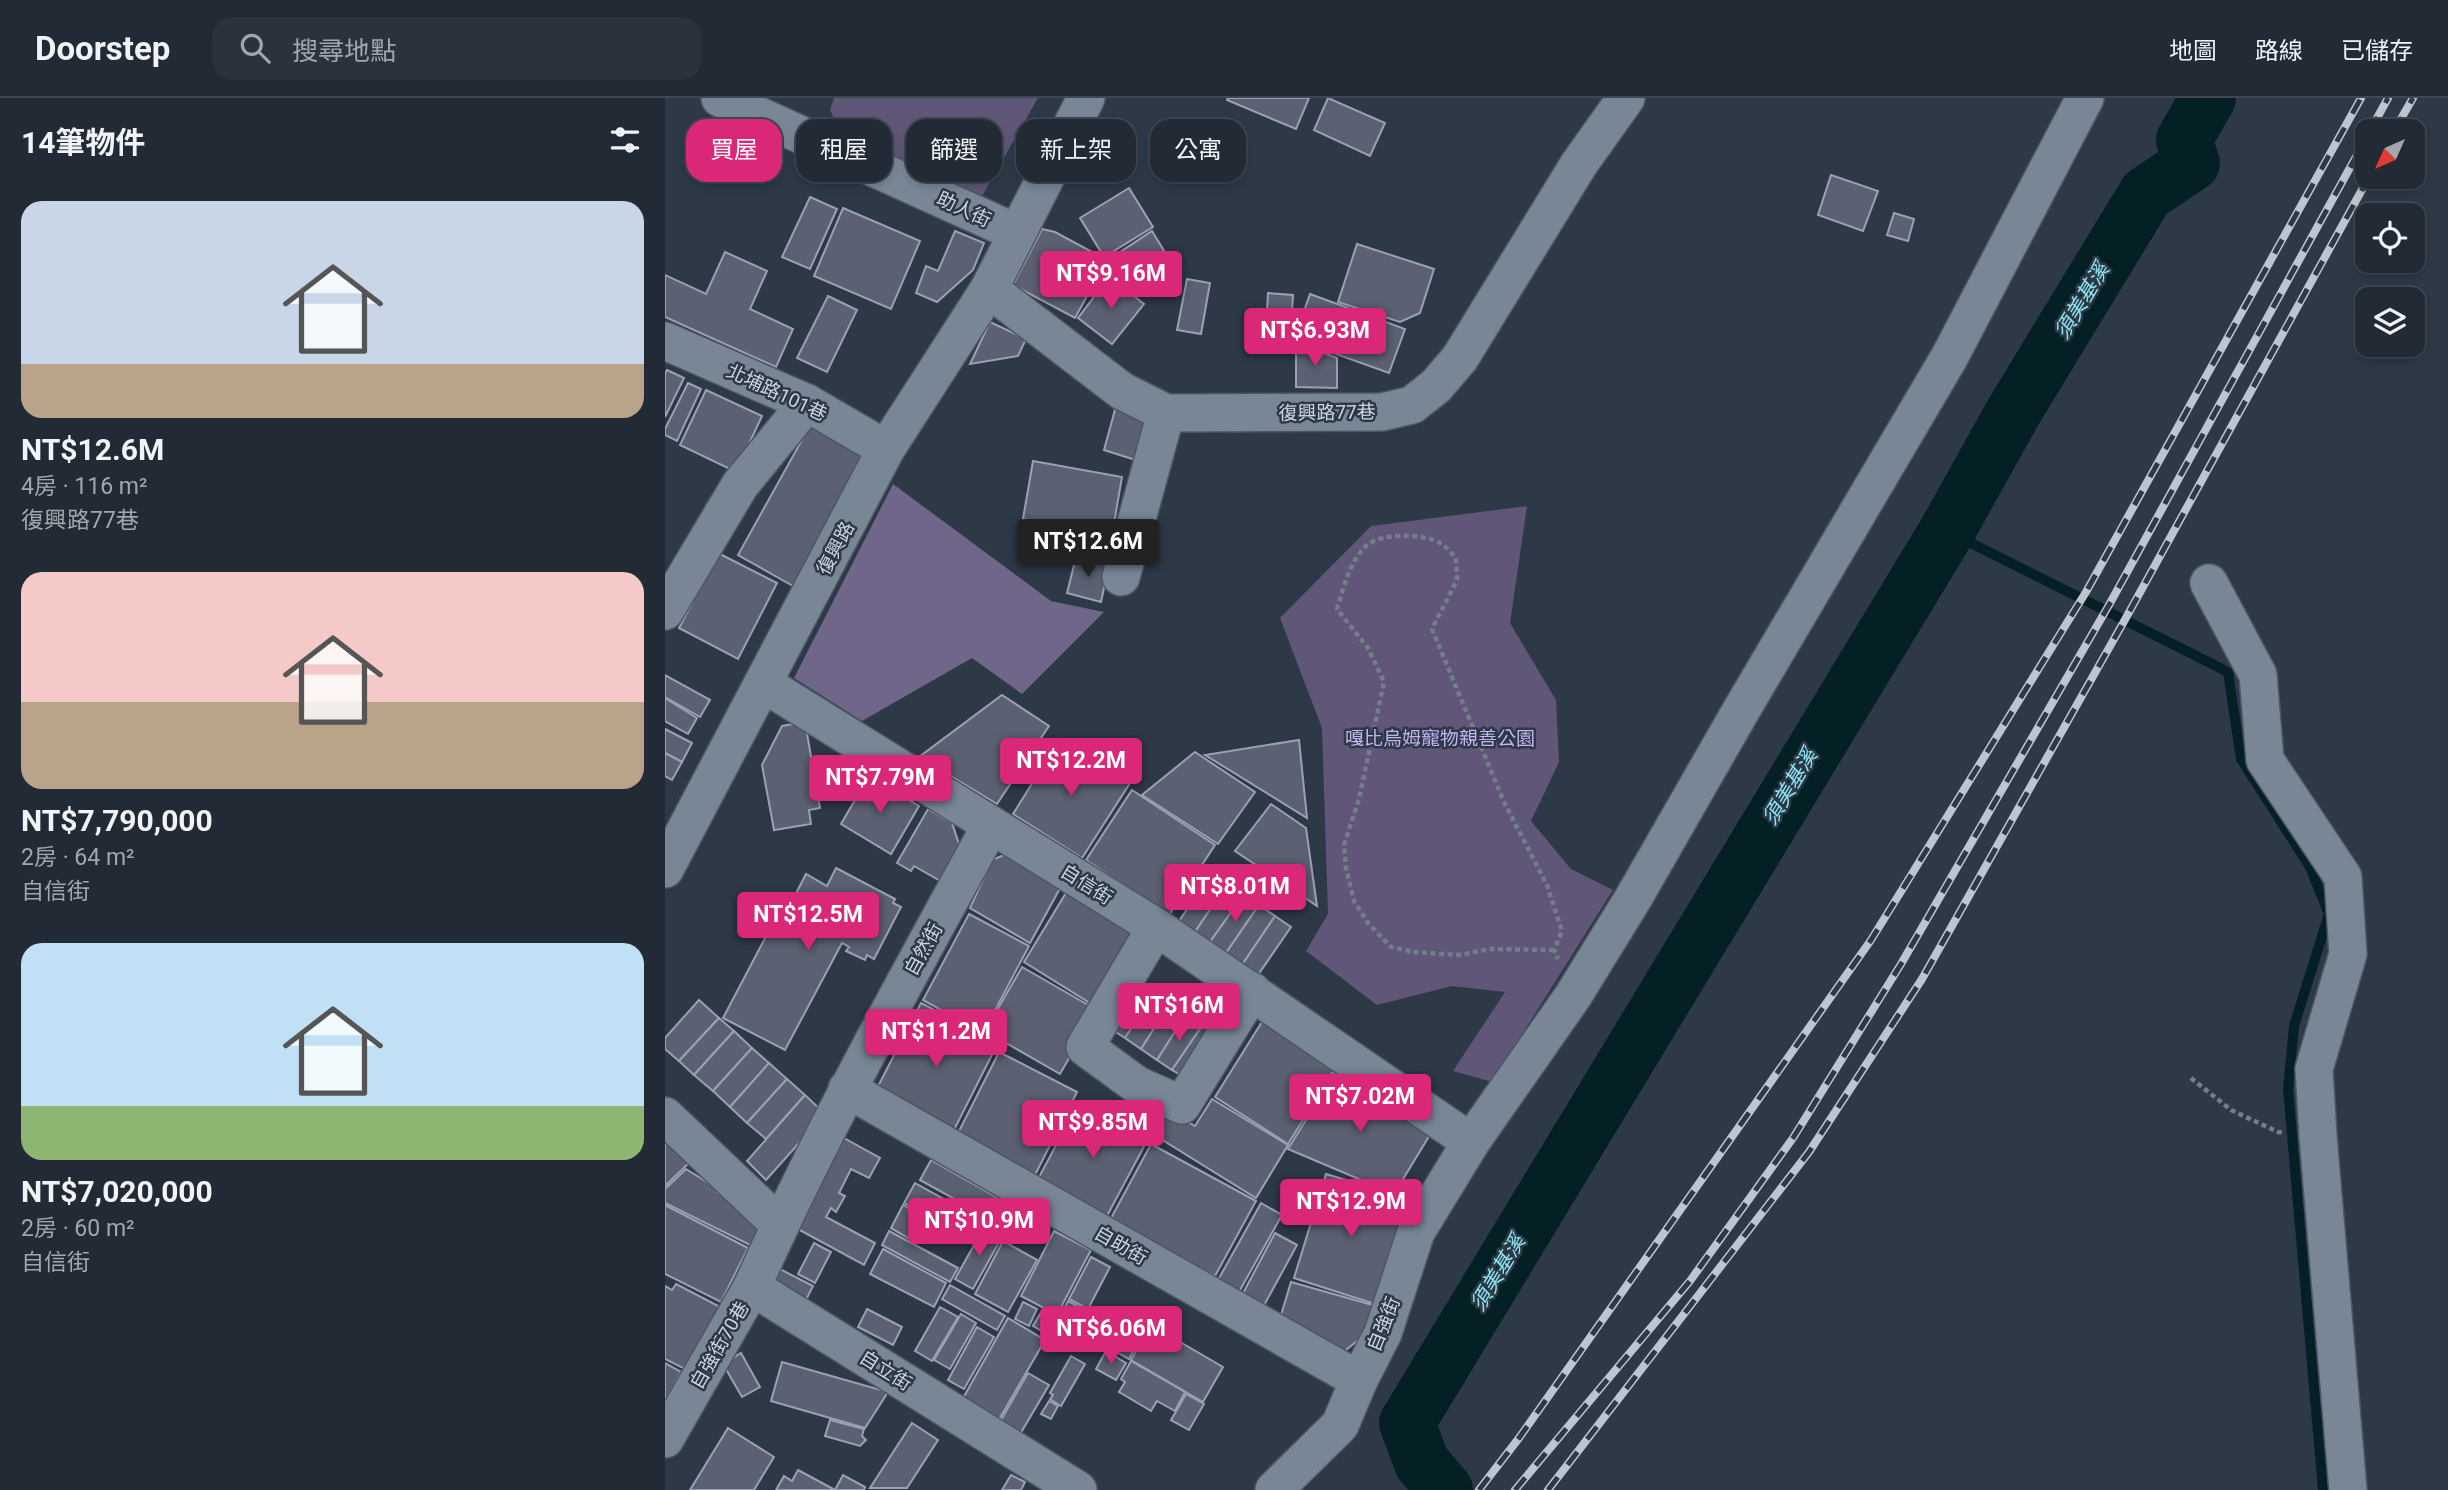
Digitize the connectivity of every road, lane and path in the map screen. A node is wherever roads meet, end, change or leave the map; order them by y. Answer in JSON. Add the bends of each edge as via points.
{"nodes":[{"id":1,"x":720,"y":98,"type":"edge"},
{"id":2,"x":1086,"y":98,"type":"edge"},
{"id":3,"x":1626,"y":98,"type":"edge"},
{"id":4,"x":2085,"y":98,"type":"edge"},
{"id":5,"x":1017,"y":233,"type":"junction"},
{"id":6,"x":989,"y":289,"type":"junction"},
{"id":7,"x":665,"y":341,"type":"edge"},
{"id":8,"x":807,"y":404,"type":"junction"},
{"id":9,"x":1166,"y":413,"type":"junction"},
{"id":10,"x":887,"y":449,"type":"junction"},
{"id":11,"x":1121,"y":577,"type":"dead end"},
{"id":12,"x":2209,"y":583,"type":"dead end"},
{"id":13,"x":665,"y":611,"type":"edge"},
{"id":14,"x":764,"y":684,"type":"junction"},
{"id":15,"x":991,"y":825,"type":"junction"},
{"id":16,"x":665,"y":869,"type":"edge"},
{"id":17,"x":1156,"y":927,"type":"junction"},
{"id":18,"x":1555,"y":950,"type":"junction"},
{"id":19,"x":1252,"y":991,"type":"junction"},
{"id":20,"x":1573,"y":996,"type":"junction"},
{"id":21,"x":2191,"y":1078,"type":"dead end"},
{"id":22,"x":847,"y":1089,"type":"junction"},
{"id":23,"x":665,"y":1116,"type":"edge"},
{"id":24,"x":2318,"y":1136,"type":"junction"},
{"id":25,"x":1471,"y":1142,"type":"junction"},
{"id":26,"x":779,"y":1224,"type":"junction"},
{"id":27,"x":752,"y":1287,"type":"junction"},
{"id":28,"x":1359,"y":1380,"type":"junction"},
{"id":29,"x":665,"y":1439,"type":"edge"},
{"id":30,"x":1078,"y":1490,"type":"edge"},
{"id":31,"x":1274,"y":1490,"type":"edge"},
{"id":32,"x":2348,"y":1490,"type":"edge"}],
"edges":[{"from":1,"to":5,"type":"street","name":"助人街"},
{"from":2,"to":5,"type":"street","name":"復興路"},
{"from":3,"to":9,"type":"street","name":"復興路77巷","via":[[1579,164],[1459,358],[1436,386],[1412,405],[1383,412]]},
{"from":4,"to":20,"type":"street","name":"自強街","via":[[1951,356]]},
{"from":5,"to":6,"type":"street","name":"復興路"},
{"from":6,"to":9,"type":"street","name":"復興路77巷","via":[[1122,391]]},
{"from":6,"to":10,"type":"street","name":"復興路"},
{"from":7,"to":8,"type":"street","name":"北埔路101巷"},
{"from":8,"to":10,"type":"street","name":"北埔路101巷"},
{"from":8,"to":13,"type":"street","via":[[740,485]]},
{"from":9,"to":11,"type":"street"},
{"from":10,"to":14,"type":"street","name":"復興路"},
{"from":12,"to":24,"type":"street","via":[[2258,674],[2265,760],[2343,877],[2349,954],[2314,1069]]},
{"from":14,"to":15,"type":"street","name":"自信街"},
{"from":14,"to":16,"type":"street","name":"復興路"},
{"from":15,"to":17,"type":"street","name":"自信街"},
{"from":15,"to":22,"type":"street","name":"自然街"},
{"from":17,"to":19,"type":"street","name":"自信街"},
{"from":17,"to":19,"type":"street","via":[[1085,1047],[1137,1085],[1182,1105]]},
{"from":18,"to":18,"type":"path","via":[[1562,931],[1547,885],[1504,803],[1432,629],[1457,580],[1456,558],[1440,542],[1411,535],[1368,544],[1348,572],[1337,609],[1368,648],[1384,682],[1359,799],[1344,845],[1354,901],[1391,947],[1459,955],[1490,949]]},
{"from":18,"to":20,"type":"path"},
{"from":19,"to":25,"type":"street","name":"自信街"},
{"from":20,"to":25,"type":"street","name":"自強街"},
{"from":21,"to":24,"type":"path","via":[[2231,1110],[2278,1132]]},
{"from":22,"to":26,"type":"street","name":"自然街"},
{"from":22,"to":28,"type":"street","name":"自助街"},
{"from":23,"to":26,"type":"street"},
{"from":24,"to":32,"type":"street"},
{"from":25,"to":28,"type":"street","name":"自強街","via":[[1416,1232],[1383,1333]]},
{"from":26,"to":27,"type":"street"},
{"from":27,"to":29,"type":"street","name":"自強街70巷"},
{"from":27,"to":30,"type":"street","name":"自立街"},
{"from":28,"to":31,"type":"street","name":"自強街","via":[[1340,1425]]}]}
